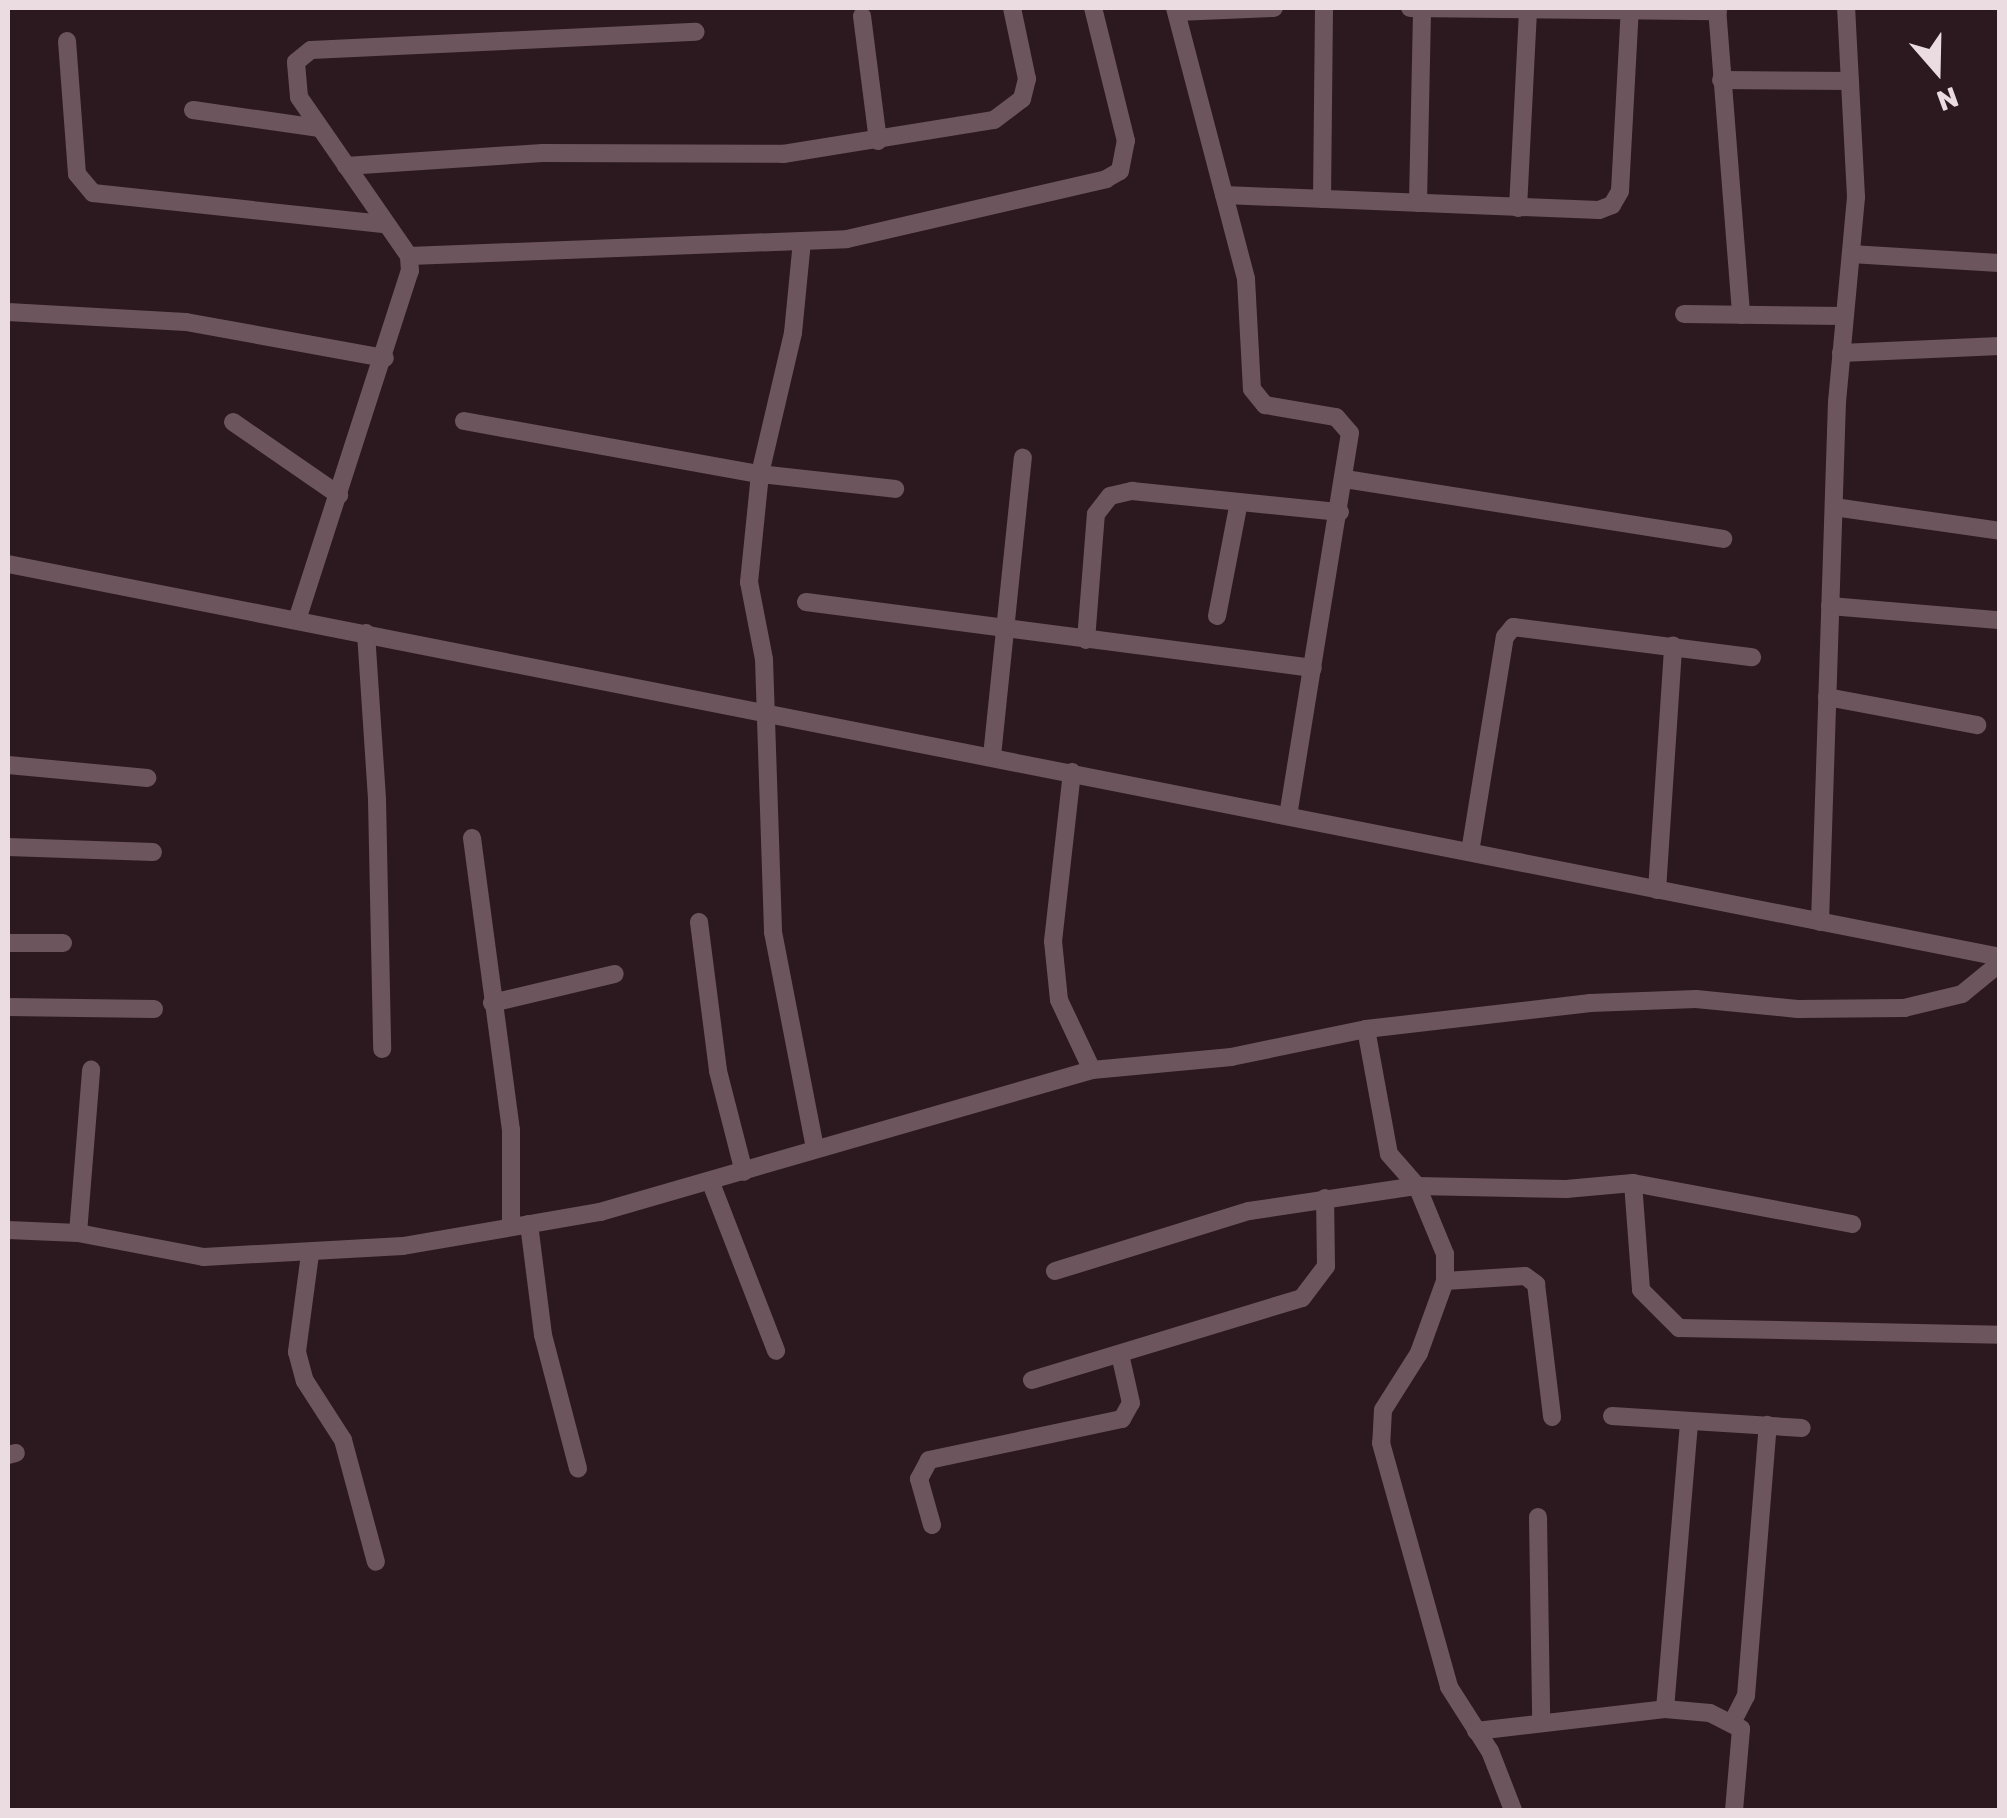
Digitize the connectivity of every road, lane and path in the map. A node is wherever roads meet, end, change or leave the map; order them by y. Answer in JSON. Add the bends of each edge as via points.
{"nodes":[{"id":1,"x":1014,"y":8,"type":"edge"},
{"id":2,"x":1093,"y":8,"type":"edge"},
{"id":3,"x":1274,"y":8,"type":"edge"},
{"id":4,"x":1324,"y":8,"type":"edge"},
{"id":5,"x":1410,"y":8,"type":"edge"},
{"id":6,"x":1422,"y":8,"type":"edge"},
{"id":7,"x":1846,"y":8,"type":"edge"},
{"id":8,"x":1528,"y":9,"type":"edge"},
{"id":9,"x":1717,"y":9,"type":"edge"},
{"id":10,"x":1176,"y":10,"type":"edge"},
{"id":11,"x":1630,"y":10,"type":"edge"},
{"id":12,"x":862,"y":16,"type":"dead end"},
{"id":13,"x":696,"y":32,"type":"dead end"},
{"id":14,"x":66,"y":41,"type":"dead end"},
{"id":15,"x":1721,"y":80,"type":"junction"},
{"id":16,"x":1850,"y":82,"type":"junction"},
{"id":17,"x":193,"y":110,"type":"dead end"},
{"id":18,"x":320,"y":128,"type":"junction"},
{"id":19,"x":878,"y":141,"type":"junction"},
{"id":20,"x":346,"y":166,"type":"junction"},
{"id":21,"x":1224,"y":195,"type":"junction"},
{"id":22,"x":1322,"y":199,"type":"junction"},
{"id":23,"x":1418,"y":203,"type":"junction"},
{"id":24,"x":1518,"y":208,"type":"junction"},
{"id":25,"x":386,"y":224,"type":"junction"},
{"id":26,"x":802,"y":241,"type":"junction"},
{"id":27,"x":1851,"y":254,"type":"junction"},
{"id":28,"x":409,"y":256,"type":"junction"},
{"id":29,"x":1999,"y":263,"type":"edge"},
{"id":30,"x":8,"y":312,"type":"edge"},
{"id":31,"x":1684,"y":314,"type":"dead end"},
{"id":32,"x":1741,"y":315,"type":"junction"},
{"id":33,"x":1843,"y":316,"type":"junction"},
{"id":34,"x":2000,"y":346,"type":"edge"},
{"id":35,"x":1840,"y":353,"type":"junction"},
{"id":36,"x":385,"y":358,"type":"junction"},
{"id":37,"x":464,"y":421,"type":"dead end"},
{"id":38,"x":234,"y":422,"type":"dead end"},
{"id":39,"x":1024,"y":458,"type":"dead end"},
{"id":40,"x":760,"y":474,"type":"junction"},
{"id":41,"x":1345,"y":480,"type":"junction"},
{"id":42,"x":895,"y":489,"type":"dead end"},
{"id":43,"x":339,"y":494,"type":"junction"},
{"id":44,"x":1240,"y":502,"type":"junction"},
{"id":45,"x":1834,"y":507,"type":"junction"},
{"id":46,"x":1340,"y":512,"type":"junction"},
{"id":47,"x":2000,"y":531,"type":"edge"},
{"id":48,"x":1723,"y":538,"type":"dead end"},
{"id":49,"x":8,"y":564,"type":"edge"},
{"id":50,"x":806,"y":602,"type":"dead end"},
{"id":51,"x":1830,"y":606,"type":"junction"},
{"id":52,"x":1217,"y":616,"type":"dead end"},
{"id":53,"x":297,"y":620,"type":"junction"},
{"id":54,"x":1998,"y":620,"type":"edge"},
{"id":55,"x":1005,"y":630,"type":"junction"},
{"id":56,"x":366,"y":633,"type":"junction"},
{"id":57,"x":1086,"y":640,"type":"junction"},
{"id":58,"x":1673,"y":646,"type":"junction"},
{"id":59,"x":1752,"y":658,"type":"dead end"},
{"id":60,"x":1313,"y":668,"type":"junction"},
{"id":61,"x":1827,"y":696,"type":"junction"},
{"id":62,"x":766,"y":713,"type":"junction"},
{"id":63,"x":1978,"y":725,"type":"dead end"},
{"id":64,"x":992,"y":756,"type":"junction"},
{"id":65,"x":8,"y":765,"type":"edge"},
{"id":66,"x":1072,"y":772,"type":"junction"},
{"id":67,"x":147,"y":778,"type":"dead end"},
{"id":68,"x":1288,"y":815,"type":"junction"},
{"id":69,"x":472,"y":838,"type":"dead end"},
{"id":70,"x":8,"y":848,"type":"edge"},
{"id":71,"x":153,"y":852,"type":"dead end"},
{"id":72,"x":1470,"y":852,"type":"junction"},
{"id":73,"x":1657,"y":890,"type":"junction"},
{"id":74,"x":699,"y":922,"type":"dead end"},
{"id":75,"x":1820,"y":922,"type":"junction"},
{"id":76,"x":8,"y":942,"type":"edge"},
{"id":77,"x":63,"y":943,"type":"dead end"},
{"id":78,"x":2000,"y":960,"type":"edge"},
{"id":79,"x":614,"y":974,"type":"dead end"},
{"id":80,"x":492,"y":1002,"type":"junction"},
{"id":81,"x":8,"y":1007,"type":"edge"},
{"id":82,"x":154,"y":1009,"type":"dead end"},
{"id":83,"x":1366,"y":1030,"type":"junction"},
{"id":84,"x":382,"y":1049,"type":"dead end"},
{"id":85,"x":91,"y":1070,"type":"dead end"},
{"id":86,"x":1092,"y":1070,"type":"junction"},
{"id":87,"x":816,"y":1149,"type":"junction"},
{"id":88,"x":744,"y":1172,"type":"junction"},
{"id":89,"x":711,"y":1183,"type":"junction"},
{"id":90,"x":1633,"y":1183,"type":"junction"},
{"id":91,"x":1417,"y":1186,"type":"junction"},
{"id":92,"x":1326,"y":1198,"type":"junction"},
{"id":93,"x":1852,"y":1224,"type":"dead end"},
{"id":94,"x":520,"y":1225,"type":"junction"},
{"id":95,"x":8,"y":1230,"type":"edge"},
{"id":96,"x":78,"y":1233,"type":"junction"},
{"id":97,"x":310,"y":1254,"type":"junction"},
{"id":98,"x":1055,"y":1271,"type":"dead end"},
{"id":99,"x":1445,"y":1280,"type":"junction"},
{"id":100,"x":2000,"y":1335,"type":"edge"},
{"id":101,"x":776,"y":1351,"type":"dead end"},
{"id":102,"x":1120,"y":1354,"type":"junction"},
{"id":103,"x":1032,"y":1380,"type":"dead end"},
{"id":104,"x":1612,"y":1416,"type":"dead end"},
{"id":105,"x":1552,"y":1417,"type":"dead end"},
{"id":106,"x":1689,"y":1420,"type":"junction"},
{"id":107,"x":1768,"y":1426,"type":"junction"},
{"id":108,"x":1802,"y":1428,"type":"dead end"},
{"id":109,"x":578,"y":1468,"type":"dead end"},
{"id":110,"x":1538,"y":1517,"type":"dead end"},
{"id":111,"x":932,"y":1525,"type":"dead end"},
{"id":112,"x":376,"y":1562,"type":"dead end"},
{"id":113,"x":1665,"y":1709,"type":"junction"},
{"id":114,"x":1541,"y":1719,"type":"junction"},
{"id":115,"x":1733,"y":1721,"type":"junction"},
{"id":116,"x":1476,"y":1731,"type":"junction"},
{"id":117,"x":1513,"y":1810,"type":"edge"},
{"id":118,"x":1734,"y":1810,"type":"edge"}],
"edges":[{"from":1,"to":19,"type":"street","via":[[1027,80],[1014,109],[994,120]]},
{"from":2,"to":26,"type":"street","via":[[1126,141],[1120,171],[912,228]]},
{"from":3,"to":10,"type":"street"},
{"from":4,"to":22,"type":"street"},
{"from":5,"to":6,"type":"street"},
{"from":6,"to":8,"type":"street"},
{"from":6,"to":23,"type":"street"},
{"from":7,"to":16,"type":"street"},
{"from":8,"to":11,"type":"street"},
{"from":8,"to":24,"type":"street"},
{"from":9,"to":11,"type":"street"},
{"from":9,"to":15,"type":"street"},
{"from":10,"to":21,"type":"street"},
{"from":11,"to":24,"type":"street","via":[[1620,192],[1599,210]]},
{"from":12,"to":19,"type":"street"},
{"from":13,"to":18,"type":"street","via":[[310,50],[296,62],[292,79]]},
{"from":14,"to":25,"type":"street","via":[[77,174],[92,193]]},
{"from":15,"to":16,"type":"street"},
{"from":15,"to":32,"type":"street"},
{"from":16,"to":27,"type":"street","via":[[1856,197]]},
{"from":17,"to":18,"type":"street"},
{"from":18,"to":20,"type":"street"},
{"from":19,"to":20,"type":"street","via":[[783,154],[544,153]]},
{"from":20,"to":25,"type":"street"},
{"from":21,"to":22,"type":"street"},
{"from":21,"to":41,"type":"street","via":[[1250,302],[1252,389],[1265,405],[1347,424]]},
{"from":22,"to":23,"type":"street"},
{"from":23,"to":24,"type":"street"},
{"from":25,"to":28,"type":"street"},
{"from":26,"to":28,"type":"street"},
{"from":26,"to":40,"type":"street","via":[[793,333]]},
{"from":27,"to":29,"type":"street"},
{"from":27,"to":33,"type":"street"},
{"from":28,"to":36,"type":"street"},
{"from":30,"to":36,"type":"street","via":[[186,322]]},
{"from":31,"to":32,"type":"street"},
{"from":32,"to":33,"type":"street"},
{"from":33,"to":35,"type":"street"},
{"from":34,"to":35,"type":"street"},
{"from":35,"to":45,"type":"street"},
{"from":36,"to":43,"type":"street"},
{"from":37,"to":40,"type":"street"},
{"from":38,"to":43,"type":"street"},
{"from":39,"to":55,"type":"street"},
{"from":40,"to":42,"type":"street"},
{"from":40,"to":62,"type":"street","via":[[750,592]]},
{"from":41,"to":46,"type":"street"},
{"from":41,"to":48,"type":"street"},
{"from":43,"to":53,"type":"street"},
{"from":44,"to":46,"type":"street"},
{"from":44,"to":52,"type":"street"},
{"from":44,"to":57,"type":"street","via":[[1132,490],[1110,496],[1096,514]]},
{"from":45,"to":47,"type":"street"},
{"from":45,"to":51,"type":"street"},
{"from":46,"to":60,"type":"street"},
{"from":49,"to":53,"type":"street"},
{"from":50,"to":55,"type":"street"},
{"from":51,"to":54,"type":"street"},
{"from":51,"to":61,"type":"street"},
{"from":53,"to":56,"type":"street"},
{"from":55,"to":57,"type":"street"},
{"from":55,"to":64,"type":"street"},
{"from":56,"to":62,"type":"street"},
{"from":56,"to":84,"type":"street","via":[[378,800]]},
{"from":57,"to":60,"type":"street"},
{"from":58,"to":59,"type":"street"},
{"from":58,"to":72,"type":"street","via":[[1529,625],[1508,631]]},
{"from":58,"to":73,"type":"street"},
{"from":60,"to":68,"type":"street"},
{"from":61,"to":63,"type":"street"},
{"from":61,"to":75,"type":"street"},
{"from":62,"to":64,"type":"street"},
{"from":62,"to":87,"type":"street","via":[[773,932]]},
{"from":64,"to":66,"type":"street"},
{"from":65,"to":67,"type":"street"},
{"from":66,"to":68,"type":"street"},
{"from":66,"to":86,"type":"street","via":[[1053,940],[1059,1000]]},
{"from":68,"to":72,"type":"street"},
{"from":69,"to":80,"type":"street"},
{"from":70,"to":71,"type":"street"},
{"from":72,"to":73,"type":"street"},
{"from":73,"to":75,"type":"street"},
{"from":74,"to":88,"type":"street","via":[[718,1071]]},
{"from":75,"to":78,"type":"street"},
{"from":76,"to":77,"type":"street"},
{"from":78,"to":83,"type":"street","via":[[1962,994],[1904,1008],[1798,1009],[1696,999],[1590,1003]]},
{"from":79,"to":80,"type":"street"},
{"from":80,"to":94,"type":"street"},
{"from":81,"to":82,"type":"street"},
{"from":83,"to":86,"type":"street","via":[[1231,1057]]},
{"from":83,"to":91,"type":"street","via":[[1389,1154]]},
{"from":85,"to":96,"type":"street"},
{"from":86,"to":87,"type":"street"},
{"from":87,"to":88,"type":"street"},
{"from":88,"to":89,"type":"street"},
{"from":89,"to":94,"type":"street"},
{"from":89,"to":101,"type":"street"},
{"from":90,"to":91,"type":"street","via":[[1566,1189]]},
{"from":90,"to":93,"type":"street"},
{"from":90,"to":100,"type":"street","via":[[1642,1290],[1679,1328]]},
{"from":91,"to":92,"type":"street"},
{"from":91,"to":99,"type":"street","via":[[1445,1254]]},
{"from":92,"to":98,"type":"street","via":[[1165,1233]]},
{"from":92,"to":102,"type":"street","via":[[1326,1266],[1302,1298]]},
{"from":94,"to":97,"type":"street"},
{"from":94,"to":109,"type":"street"},
{"from":95,"to":96,"type":"street"},
{"from":96,"to":97,"type":"street","via":[[204,1257]]},
{"from":97,"to":112,"type":"street","via":[[298,1352],[305,1381],[343,1440]]},
{"from":99,"to":105,"type":"street","via":[[1525,1276],[1536,1284]]},
{"from":99,"to":116,"type":"street","via":[[1418,1353],[1380,1426],[1398,1515],[1449,1687]]},
{"from":102,"to":103,"type":"street"},
{"from":102,"to":111,"type":"street","via":[[1131,1404],[1122,1419],[928,1460],[919,1479]]},
{"from":104,"to":106,"type":"street"},
{"from":106,"to":107,"type":"street"},
{"from":106,"to":113,"type":"street"},
{"from":107,"to":108,"type":"street"},
{"from":107,"to":115,"type":"street","via":[[1746,1696]]},
{"from":110,"to":114,"type":"street"},
{"from":113,"to":114,"type":"street"},
{"from":113,"to":115,"type":"street"},
{"from":114,"to":116,"type":"street"},
{"from":115,"to":118,"type":"street","via":[[1743,1743]]},
{"from":116,"to":117,"type":"street"}]}
